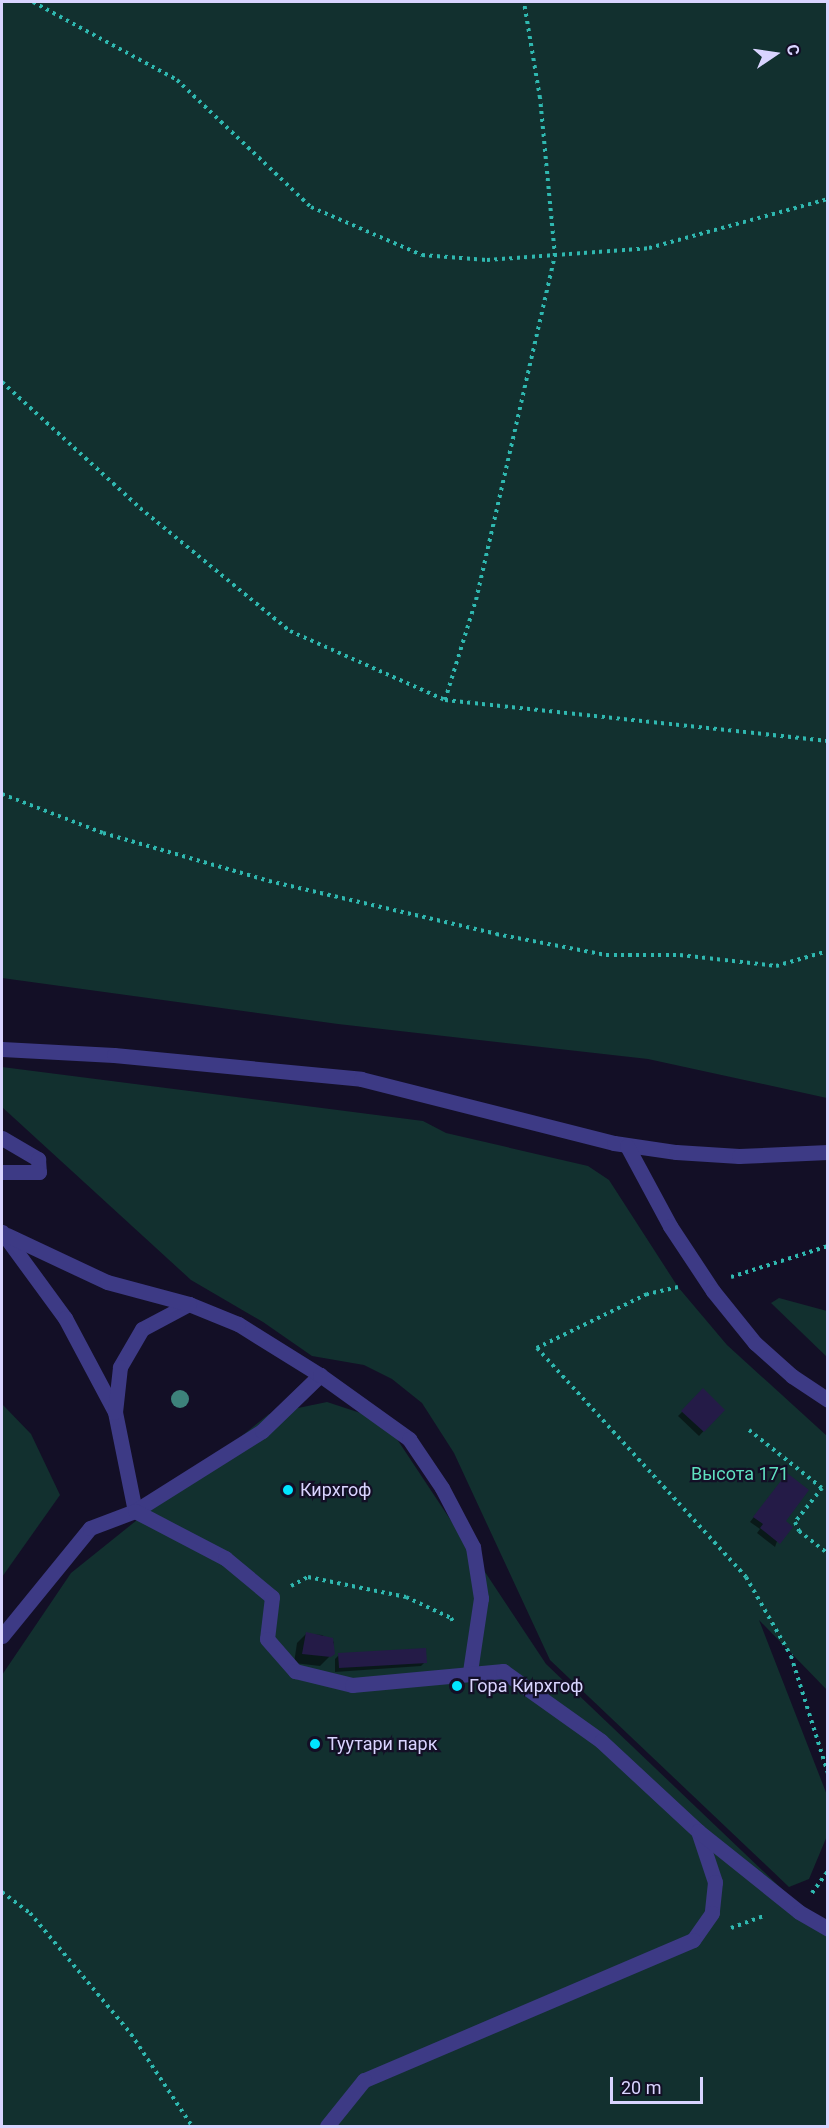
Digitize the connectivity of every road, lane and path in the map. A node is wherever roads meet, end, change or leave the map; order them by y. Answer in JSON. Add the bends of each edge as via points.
{"nodes":[{"id":1,"x":33,"y":2,"type":"edge"},
{"id":2,"x":524,"y":2,"type":"edge"},
{"id":3,"x":828,"y":199,"type":"edge"},
{"id":4,"x":555,"y":256,"type":"junction"},
{"id":5,"x":2,"y":382,"type":"edge"},
{"id":6,"x":445,"y":700,"type":"junction"},
{"id":7,"x":828,"y":741,"type":"edge"},
{"id":8,"x":2,"y":794,"type":"edge"},
{"id":9,"x":828,"y":951,"type":"edge"},
{"id":10,"x":2,"y":1049,"type":"edge"},
{"id":11,"x":2,"y":1138,"type":"edge"},
{"id":12,"x":627,"y":1146,"type":"junction"},
{"id":13,"x":828,"y":1152,"type":"edge"},
{"id":14,"x":2,"y":1172,"type":"edge"},
{"id":15,"x":3,"y":1233,"type":"edge"},
{"id":16,"x":828,"y":1246,"type":"edge"},
{"id":17,"x":708,"y":1285,"type":"junction"},
{"id":18,"x":678,"y":1287,"type":"dead end"},
{"id":19,"x":189,"y":1304,"type":"junction"},
{"id":20,"x":320,"y":1375,"type":"junction"},
{"id":21,"x":828,"y":1400,"type":"edge"},
{"id":22,"x":115,"y":1413,"type":"junction"},
{"id":23,"x":749,"y":1430,"type":"dead end"},
{"id":24,"x":135,"y":1511,"type":"junction"},
{"id":25,"x":828,"y":1554,"type":"edge"},
{"id":26,"x":272,"y":1597,"type":"junction"},
{"id":27,"x":2,"y":1636,"type":"edge"},
{"id":28,"x":474,"y":1656,"type":"junction"},
{"id":29,"x":470,"y":1672,"type":"junction"},
{"id":30,"x":828,"y":1773,"type":"edge"},
{"id":31,"x":698,"y":1831,"type":"junction"},
{"id":32,"x":2,"y":1892,"type":"edge"},
{"id":33,"x":828,"y":1929,"type":"edge"},
{"id":34,"x":192,"y":2127,"type":"edge"},
{"id":35,"x":327,"y":2127,"type":"edge"}],
"edges":[{"from":1,"to":4,"type":"path","via":[[177,80],[311,207],[422,255],[487,260]]},
{"from":2,"to":4,"type":"path","via":[[541,109]]},
{"from":3,"to":4,"type":"path","via":[[649,248]]},
{"from":4,"to":6,"type":"path","via":[[478,589]]},
{"from":5,"to":6,"type":"path","via":[[140,508],[290,632]]},
{"from":6,"to":7,"type":"path"},
{"from":8,"to":9,"type":"path","via":[[103,833],[269,881],[496,934],[606,955],[680,955],[776,966]]},
{"from":10,"to":12,"type":"street","via":[[114,1055],[361,1079]]},
{"from":11,"to":14,"type":"street","via":[[38,1159],[39,1172]]},
{"from":12,"to":13,"type":"street","via":[[739,1156]]},
{"from":12,"to":17,"type":"street","via":[[670,1226]]},
{"from":15,"to":19,"type":"street","via":[[107,1281]]},
{"from":15,"to":22,"type":"street","via":[[65,1318]]},
{"from":16,"to":17,"type":"path"},
{"from":17,"to":21,"type":"street","via":[[755,1343],[792,1376]]},
{"from":18,"to":30,"type":"path","via":[[647,1294],[537,1348],[746,1577],[791,1656]]},
{"from":19,"to":20,"type":"street","via":[[238,1324]]},
{"from":19,"to":22,"type":"street","via":[[142,1329],[120,1367]]},
{"from":20,"to":24,"type":"street","via":[[262,1431]]},
{"from":20,"to":28,"type":"street","via":[[409,1439],[442,1488],[473,1547],[481,1598]]},
{"from":22,"to":24,"type":"street"},
{"from":23,"to":25,"type":"path","via":[[822,1488],[795,1522],[799,1532]]},
{"from":24,"to":26,"type":"street","via":[[225,1558]]},
{"from":24,"to":27,"type":"street","via":[[90,1528]]},
{"from":26,"to":28,"type":"path","via":[[308,1577],[406,1597],[450,1618]]},
{"from":26,"to":29,"type":"street","via":[[267,1639],[296,1671],[352,1685]]},
{"from":28,"to":29,"type":"street"},
{"from":29,"to":31,"type":"street","via":[[503,1671],[602,1741]]},
{"from":31,"to":33,"type":"street","via":[[799,1912]]},
{"from":31,"to":35,"type":"street","via":[[715,1882],[712,1913],[693,1940],[364,2080]]},
{"from":32,"to":34,"type":"path","via":[[30,1913],[131,2034]]}]}
